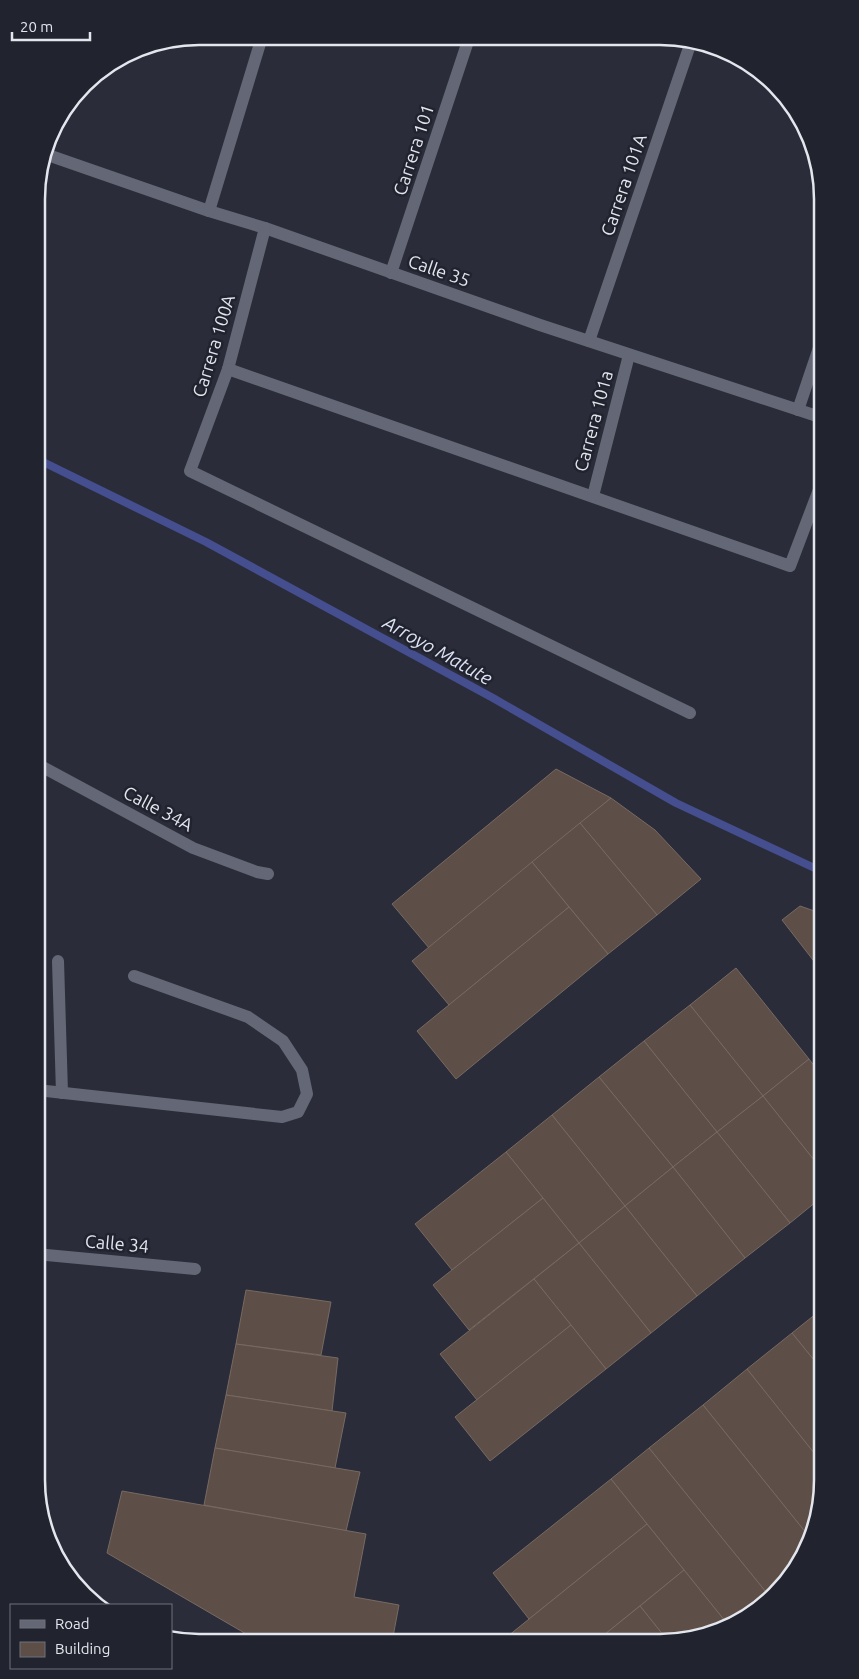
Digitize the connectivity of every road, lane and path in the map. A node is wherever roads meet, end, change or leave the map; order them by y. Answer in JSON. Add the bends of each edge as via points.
{"nodes":[{"id":1,"x":260,"y":45,"type":"edge"},
{"id":2,"x":467,"y":45,"type":"edge"},
{"id":3,"x":689,"y":48,"type":"edge"},
{"id":4,"x":51,"y":156,"type":"edge"},
{"id":5,"x":209,"y":210,"type":"junction"},
{"id":6,"x":265,"y":228,"type":"junction"},
{"id":7,"x":391,"y":273,"type":"junction"},
{"id":8,"x":589,"y":341,"type":"junction"},
{"id":9,"x":629,"y":354,"type":"junction"},
{"id":10,"x":814,"y":363,"type":"edge"},
{"id":11,"x":228,"y":369,"type":"junction"},
{"id":12,"x":798,"y":410,"type":"junction"},
{"id":13,"x":814,"y":415,"type":"edge"},
{"id":14,"x":592,"y":496,"type":"junction"},
{"id":15,"x":814,"y":503,"type":"edge"},
{"id":16,"x":690,"y":713,"type":"dead end"},
{"id":17,"x":45,"y":768,"type":"edge"},
{"id":18,"x":268,"y":874,"type":"dead end"},
{"id":19,"x":58,"y":961,"type":"dead end"},
{"id":20,"x":134,"y":976,"type":"dead end"},
{"id":21,"x":45,"y":1091,"type":"edge"},
{"id":22,"x":62,"y":1093,"type":"junction"},
{"id":23,"x":45,"y":1255,"type":"edge"},
{"id":24,"x":195,"y":1269,"type":"dead end"}],
"edges":[{"from":1,"to":5,"type":"street"},
{"from":2,"to":7,"type":"street","name":"Carrera 101"},
{"from":3,"to":8,"type":"street","name":"Carrera 101A"},
{"from":4,"to":5,"type":"street","name":"Calle 35"},
{"from":5,"to":6,"type":"street","name":"Calle 35"},
{"from":6,"to":7,"type":"street","name":"Calle 35"},
{"from":6,"to":11,"type":"street","name":"Carrera 100A"},
{"from":7,"to":8,"type":"street","name":"Calle 35"},
{"from":8,"to":9,"type":"street","name":"Calle 35"},
{"from":9,"to":12,"type":"street","name":"Calle 35"},
{"from":9,"to":14,"type":"street","name":"Carrera 101a"},
{"from":10,"to":12,"type":"street"},
{"from":11,"to":14,"type":"street"},
{"from":11,"to":16,"type":"street","name":"Carrera 100A","via":[[190,471]]},
{"from":12,"to":13,"type":"street","name":"Calle 35"},
{"from":14,"to":15,"type":"street","via":[[790,566]]},
{"from":17,"to":18,"type":"street","name":"Calle 34A","via":[[193,848]]},
{"from":19,"to":22,"type":"street"},
{"from":20,"to":22,"type":"street","via":[[248,1017],[283,1041],[302,1070],[307,1094],[298,1112],[282,1117]]},
{"from":21,"to":22,"type":"street"},
{"from":23,"to":24,"type":"street","name":"Calle 34"}]}
